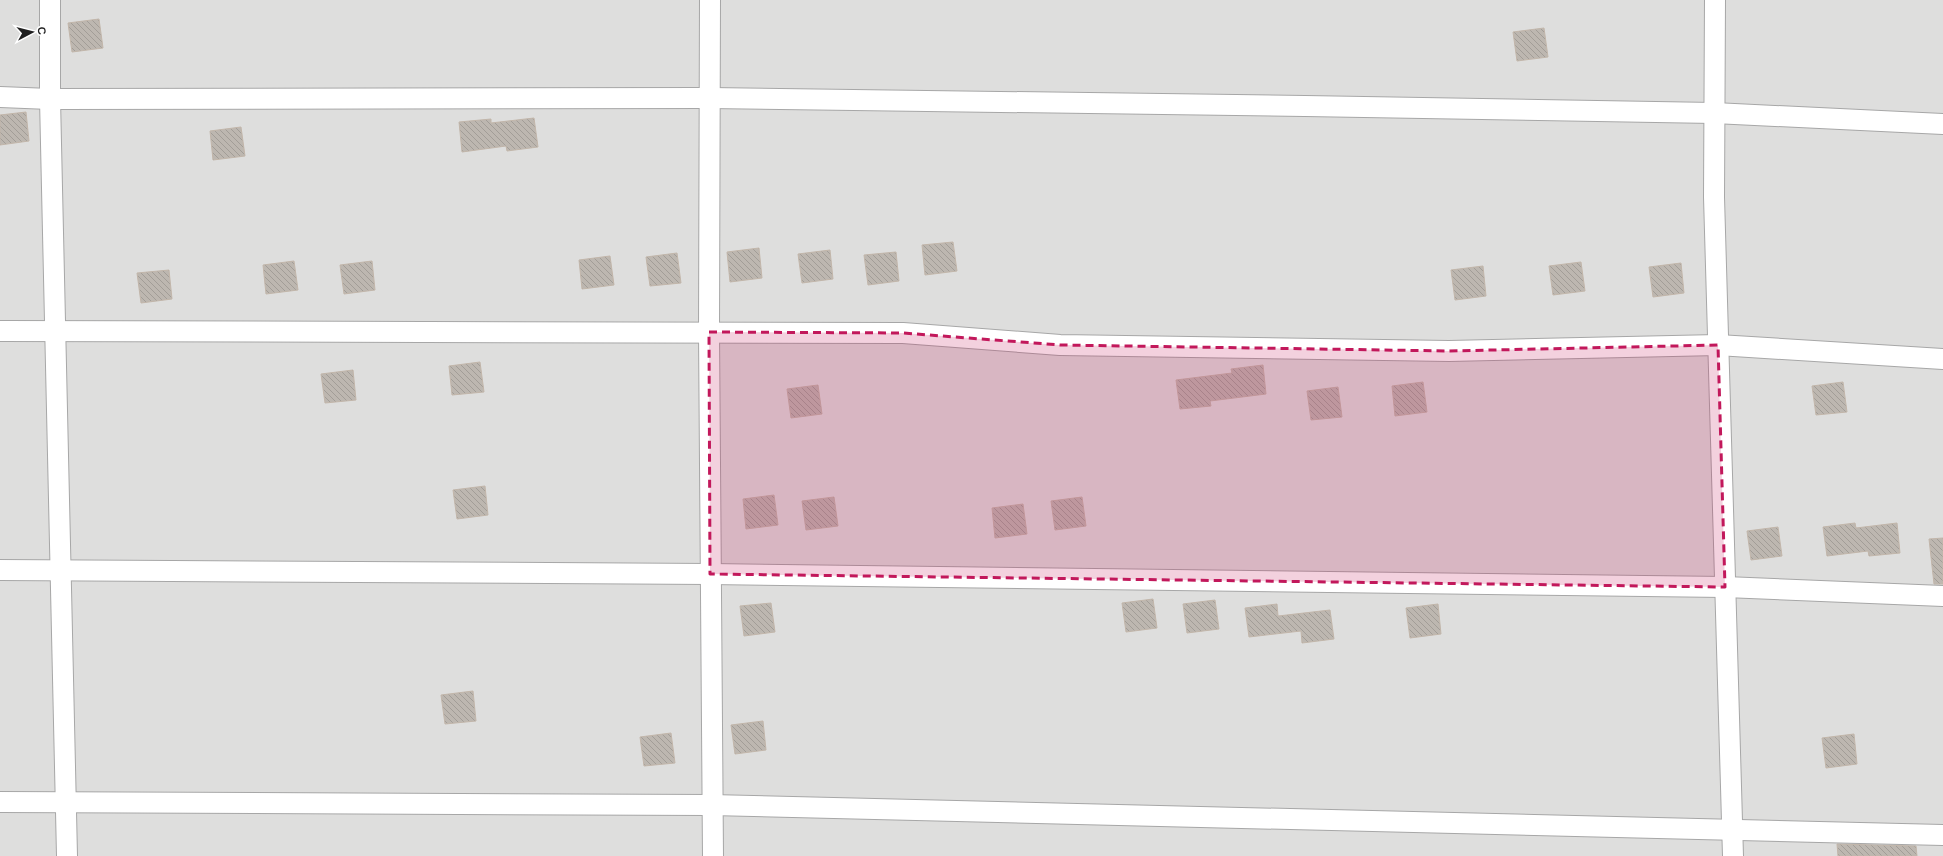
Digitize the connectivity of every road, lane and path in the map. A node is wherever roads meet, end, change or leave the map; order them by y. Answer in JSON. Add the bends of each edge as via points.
{"nodes":[{"id":1,"x":50,"y":0,"type":"edge"},
{"id":2,"x":710,"y":0,"type":"edge"},
{"id":3,"x":1715,"y":0,"type":"edge"},
{"id":4,"x":0,"y":97,"type":"edge"},
{"id":5,"x":710,"y":98,"type":"junction"},
{"id":6,"x":50,"y":99,"type":"junction"},
{"id":7,"x":1714,"y":113,"type":"junction"},
{"id":8,"x":1943,"y":124,"type":"edge"},
{"id":9,"x":0,"y":331,"type":"edge"},
{"id":10,"x":55,"y":332,"type":"junction"},
{"id":11,"x":709,"y":332,"type":"junction"},
{"id":12,"x":1718,"y":345,"type":"junction"},
{"id":13,"x":1943,"y":359,"type":"edge"},
{"id":14,"x":0,"y":570,"type":"edge"},
{"id":15,"x":61,"y":570,"type":"junction"},
{"id":16,"x":710,"y":574,"type":"junction"},
{"id":17,"x":1725,"y":587,"type":"junction"},
{"id":18,"x":1943,"y":596,"type":"edge"},
{"id":19,"x":0,"y":802,"type":"edge"},
{"id":20,"x":66,"y":803,"type":"junction"},
{"id":21,"x":711,"y":805,"type":"junction"},
{"id":22,"x":1732,"y":830,"type":"junction"},
{"id":23,"x":1943,"y":835,"type":"edge"},
{"id":24,"x":67,"y":856,"type":"edge"},
{"id":25,"x":713,"y":856,"type":"edge"},
{"id":26,"x":1733,"y":856,"type":"edge"}],
"edges":[{"from":1,"to":6,"type":"street"},
{"from":2,"to":5,"type":"street"},
{"from":3,"to":7,"type":"street"},
{"from":4,"to":6,"type":"street"},
{"from":5,"to":6,"type":"street"},
{"from":5,"to":7,"type":"street"},
{"from":5,"to":11,"type":"street"},
{"from":6,"to":10,"type":"street"},
{"from":7,"to":8,"type":"street"},
{"from":7,"to":12,"type":"street"},
{"from":9,"to":10,"type":"street"},
{"from":10,"to":11,"type":"street"},
{"from":10,"to":15,"type":"street"},
{"from":11,"to":12,"type":"street","via":[[903,333],[1060,346],[1457,350]]},
{"from":11,"to":16,"type":"street"},
{"from":12,"to":13,"type":"street"},
{"from":12,"to":17,"type":"street"},
{"from":14,"to":15,"type":"street"},
{"from":15,"to":16,"type":"street"},
{"from":15,"to":20,"type":"street"},
{"from":16,"to":17,"type":"street"},
{"from":16,"to":21,"type":"street"},
{"from":17,"to":18,"type":"street"},
{"from":17,"to":22,"type":"street"},
{"from":19,"to":20,"type":"street"},
{"from":20,"to":21,"type":"street"},
{"from":20,"to":24,"type":"street"},
{"from":21,"to":22,"type":"street"},
{"from":21,"to":25,"type":"street"},
{"from":22,"to":23,"type":"street"},
{"from":22,"to":26,"type":"street"}]}
